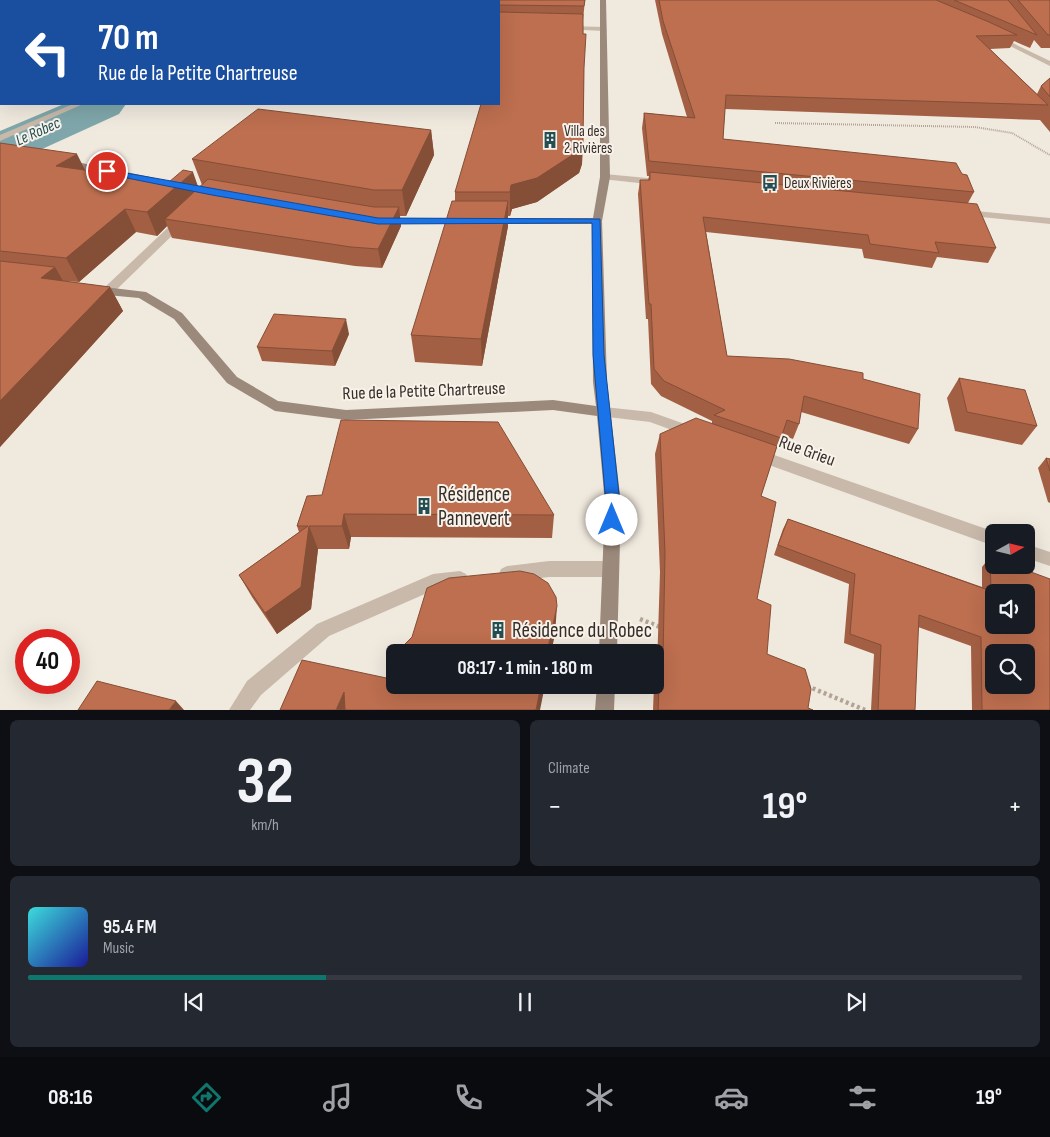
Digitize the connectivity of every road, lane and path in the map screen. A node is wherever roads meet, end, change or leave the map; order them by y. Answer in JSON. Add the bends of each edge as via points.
{"nodes":[{"id":1,"x":603,"y":0,"type":"edge"},
{"id":2,"x":556,"y":28,"type":"edge"},
{"id":3,"x":604,"y":29,"type":"junction"},
{"id":4,"x":986,"y":32,"type":"edge"},
{"id":5,"x":1033,"y":46,"type":"edge"},
{"id":6,"x":1048,"y":62,"type":"edge"},
{"id":7,"x":77,"y":105,"type":"edge"},
{"id":8,"x":775,"y":123,"type":"dead end"},
{"id":9,"x":0,"y":138,"type":"edge"},
{"id":10,"x":1050,"y":155,"type":"edge"},
{"id":11,"x":52,"y":160,"type":"edge"},
{"id":12,"x":605,"y":177,"type":"junction"},
{"id":13,"x":161,"y":182,"type":"edge"},
{"id":14,"x":664,"y":183,"type":"edge"},
{"id":15,"x":191,"y":212,"type":"edge"},
{"id":16,"x":954,"y":212,"type":"edge"},
{"id":17,"x":378,"y":221,"type":"edge"},
{"id":18,"x":596,"y":221,"type":"junction"},
{"id":19,"x":1050,"y":221,"type":"edge"},
{"id":20,"x":85,"y":288,"type":"edge"},
{"id":21,"x":108,"y":291,"type":"junction"},
{"id":22,"x":604,"y":412,"type":"junction"},
{"id":23,"x":707,"y":437,"type":"edge"},
{"id":24,"x":744,"y":450,"type":"edge"},
{"id":25,"x":985,"y":536,"type":"edge"},
{"id":26,"x":1035,"y":553,"type":"edge"},
{"id":27,"x":1050,"y":559,"type":"edge"},
{"id":28,"x":610,"y":569,"type":"junction"},
{"id":29,"x":491,"y":575,"type":"edge"},
{"id":30,"x":472,"y":578,"type":"edge"},
{"id":31,"x":609,"y":608,"type":"junction"},
{"id":32,"x":667,"y":629,"type":"edge"},
{"id":33,"x":608,"y":644,"type":"edge"},
{"id":34,"x":802,"y":684,"type":"edge"},
{"id":35,"x":605,"y":694,"type":"edge"},
{"id":36,"x":238,"y":710,"type":"edge"},
{"id":37,"x":604,"y":710,"type":"edge"},
{"id":38,"x":865,"y":710,"type":"edge"}],
"edges":[{"from":1,"to":3,"type":"street"},
{"from":2,"to":3,"type":"street"},
{"from":3,"to":12,"type":"street"},
{"from":4,"to":6,"type":"street"},
{"from":5,"to":6,"type":"street"},
{"from":7,"to":9,"type":"street"},
{"from":8,"to":10,"type":"path","via":[[975,127],[1012,133]]},
{"from":11,"to":13,"type":"street"},
{"from":12,"to":14,"type":"street"},
{"from":12,"to":18,"type":"street"},
{"from":15,"to":21,"type":"street"},
{"from":16,"to":19,"type":"street"},
{"from":17,"to":18,"type":"street"},
{"from":18,"to":22,"type":"street","via":[[598,342]]},
{"from":20,"to":21,"type":"street","name":"Rue de la Petite Chartreuse"},
{"from":21,"to":22,"type":"street","name":"Rue de la Petite Chartreuse","via":[[142,295],[178,316],[232,380],[275,406],[346,416],[553,405]]},
{"from":22,"to":23,"type":"street","via":[[651,417]]},
{"from":22,"to":28,"type":"street","via":[[613,504]]},
{"from":24,"to":25,"type":"street","name":"Rue Grieu"},
{"from":26,"to":27,"type":"street"},
{"from":28,"to":29,"type":"street","via":[[550,569]]},
{"from":28,"to":31,"type":"street"},
{"from":30,"to":36,"type":"street","via":[[433,582],[322,630],[254,688]]},
{"from":31,"to":32,"type":"path"},
{"from":31,"to":33,"type":"street"},
{"from":34,"to":38,"type":"path"},
{"from":35,"to":37,"type":"street"}]}
